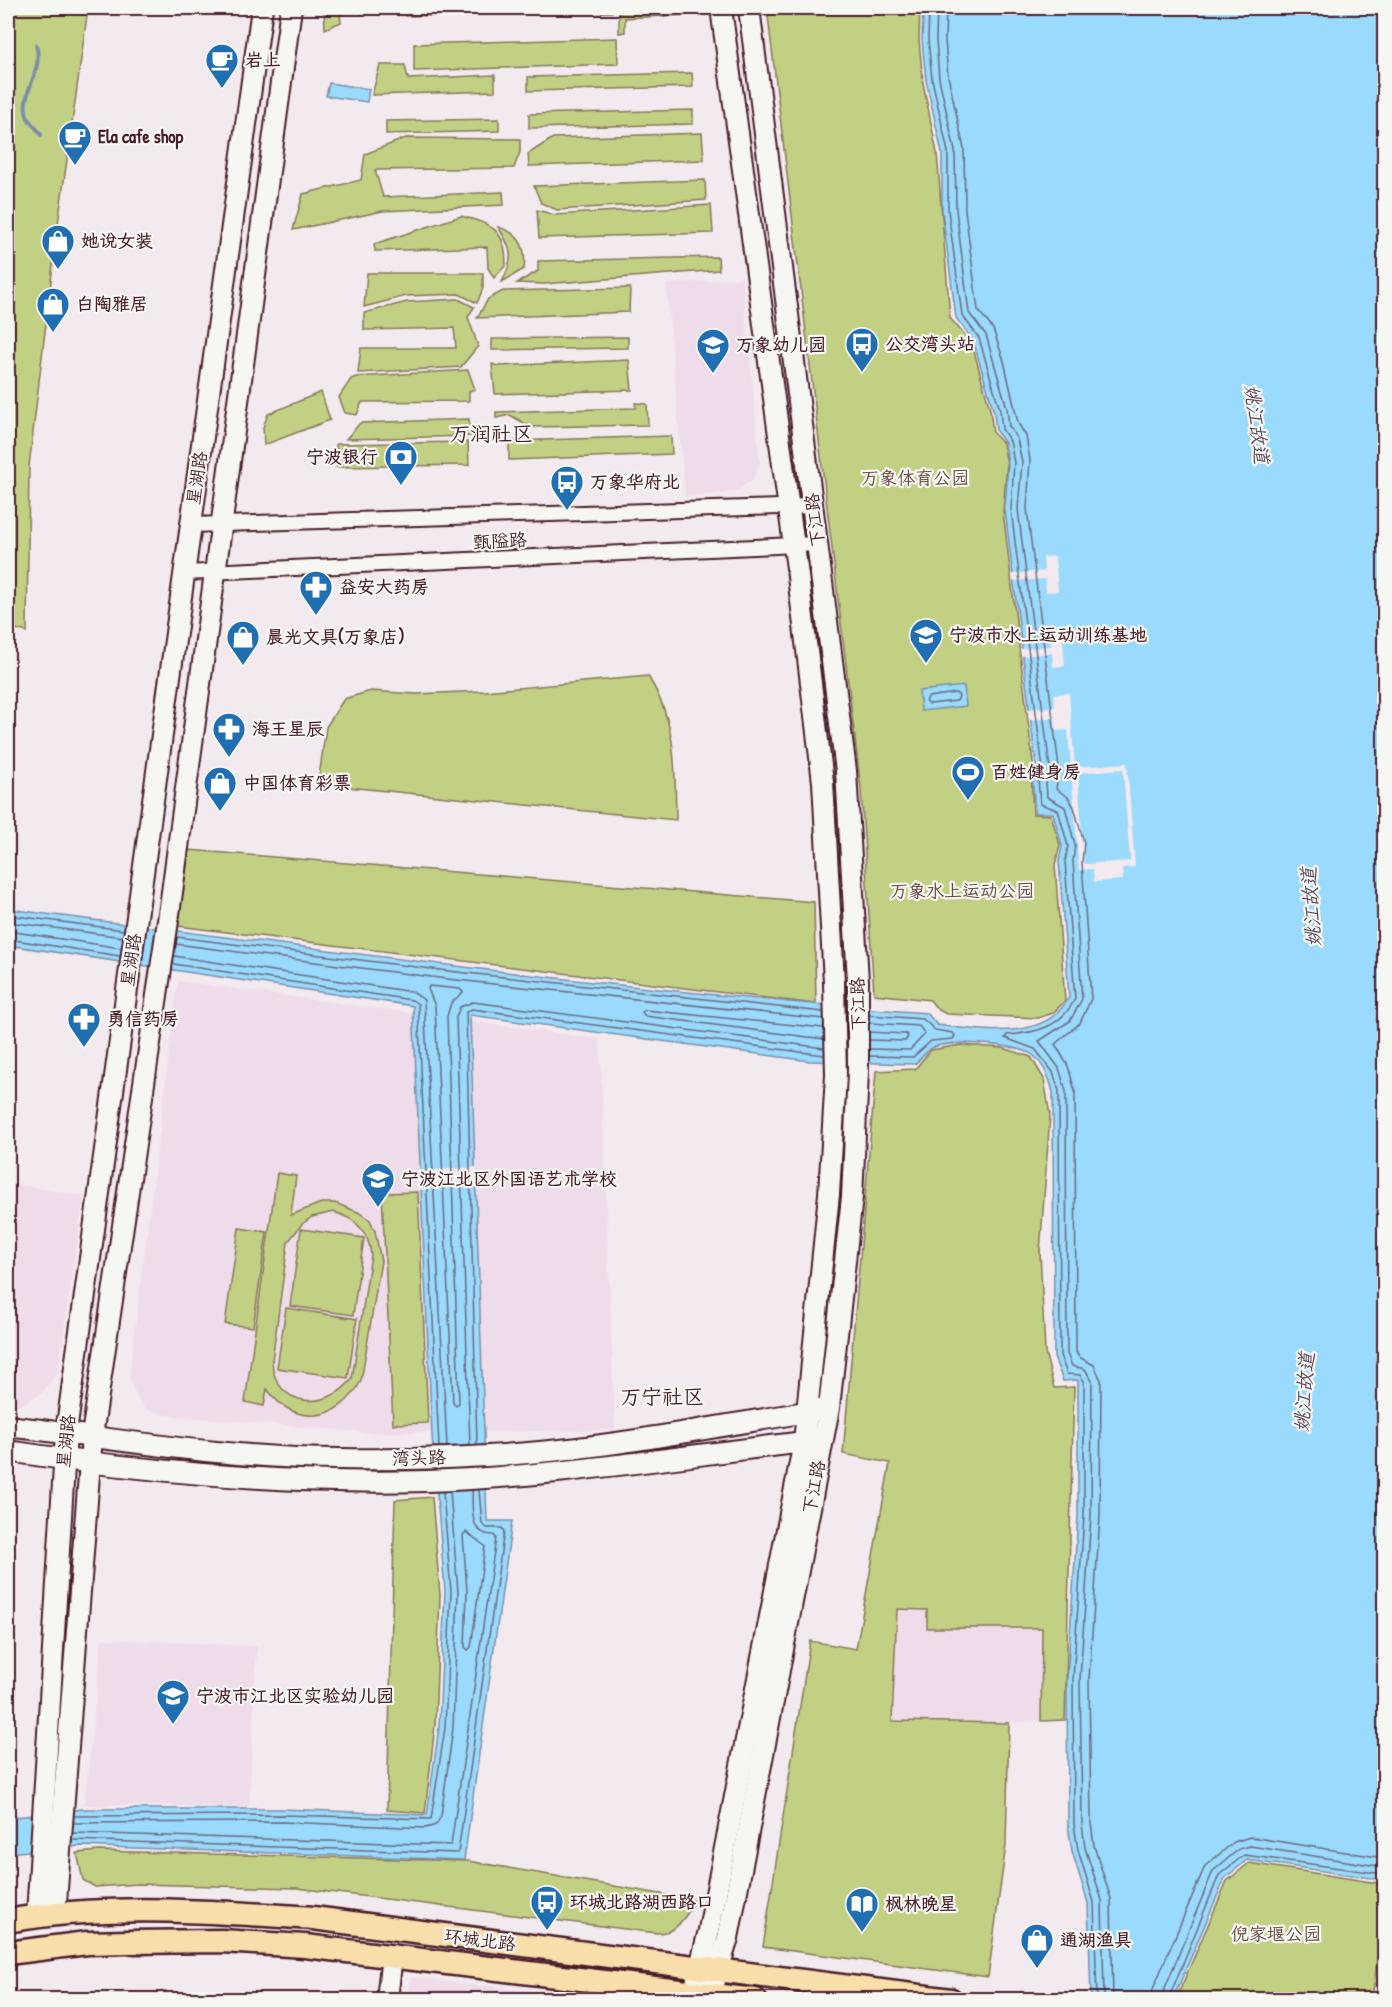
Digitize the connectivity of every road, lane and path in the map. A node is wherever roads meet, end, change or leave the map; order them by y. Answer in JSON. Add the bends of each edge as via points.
{"nodes":[{"id":1,"x":262,"y":8,"type":"edge"},
{"id":2,"x":291,"y":8,"type":"edge"},
{"id":3,"x":721,"y":8,"type":"edge"},
{"id":4,"x":749,"y":8,"type":"edge"},
{"id":5,"x":787,"y":506,"type":"junction"},
{"id":6,"x":813,"y":506,"type":"junction"},
{"id":7,"x":221,"y":524,"type":"junction"},
{"id":8,"x":191,"y":525,"type":"junction"},
{"id":9,"x":818,"y":544,"type":"junction"},
{"id":10,"x":794,"y":545,"type":"junction"},
{"id":11,"x":215,"y":572,"type":"junction"},
{"id":12,"x":184,"y":573,"type":"junction"},
{"id":13,"x":177,"y":626,"type":"junction"},
{"id":14,"x":207,"y":629,"type":"junction"},
{"id":15,"x":829,"y":1408,"type":"junction"},
{"id":16,"x":808,"y":1411,"type":"junction"},
{"id":17,"x":8,"y":1426,"type":"edge"},
{"id":18,"x":66,"y":1433,"type":"junction"},
{"id":19,"x":92,"y":1436,"type":"junction"},
{"id":20,"x":813,"y":1441,"type":"junction"},
{"id":21,"x":8,"y":1451,"type":"edge"},
{"id":22,"x":63,"y":1460,"type":"junction"},
{"id":23,"x":89,"y":1463,"type":"junction"},
{"id":24,"x":789,"y":1518,"type":"junction"},
{"id":25,"x":806,"y":1532,"type":"junction"},
{"id":26,"x":46,"y":1915,"type":"junction"},
{"id":27,"x":8,"y":1921,"type":"edge"},
{"id":28,"x":8,"y":1953,"type":"edge"},
{"id":29,"x":392,"y":1954,"type":"junction"},
{"id":30,"x":707,"y":1970,"type":"junction"},
{"id":31,"x":701,"y":1996,"type":"edge"},
{"id":32,"x":387,"y":2000,"type":"edge"},
{"id":33,"x":755,"y":2000,"type":"edge"},
{"id":34,"x":951,"y":2000,"type":"edge"}],
"edges":[{"from":1,"to":8,"type":"main road","name":"星湖路"},
{"from":2,"to":7,"type":"main road","name":"星湖路"},
{"from":3,"to":5,"type":"main road","name":"下江路"},
{"from":4,"to":6,"type":"main road","name":"下江路"},
{"from":5,"to":6,"type":"street","name":"甄隘路"},
{"from":5,"to":7,"type":"street","name":"甄隘路"},
{"from":5,"to":10,"type":"main road","name":"下江路"},
{"from":6,"to":9,"type":"main road","name":"下江路"},
{"from":7,"to":8,"type":"street","name":"甄隘路"},
{"from":7,"to":11,"type":"main road","name":"星湖路"},
{"from":8,"to":12,"type":"main road","name":"星湖路"},
{"from":9,"to":10,"type":"street","name":"甄隘路"},
{"from":9,"to":15,"type":"main road","name":"下江路","via":[[846,771],[858,981],[852,1197]]},
{"from":10,"to":11,"type":"street","name":"甄隘路"},
{"from":10,"to":16,"type":"main road","name":"下江路","via":[[823,782],[836,1065],[829,1194]]},
{"from":11,"to":12,"type":"street","name":"甄隘路"},
{"from":11,"to":14,"type":"main road","name":"星湖路"},
{"from":12,"to":13,"type":"main road","name":"星湖路"},
{"from":13,"to":14,"type":"main road"},
{"from":13,"to":18,"type":"main road","name":"星湖路"},
{"from":14,"to":19,"type":"main road","name":"星湖路"},
{"from":15,"to":16,"type":"main road","name":"湾头路"},
{"from":15,"to":20,"type":"main road","name":"下江路"},
{"from":16,"to":19,"type":"main road","name":"湾头路","via":[[551,1451],[429,1458],[242,1455]]},
{"from":16,"to":20,"type":"main road","name":"下江路"},
{"from":17,"to":18,"type":"main road","name":"湾头路"},
{"from":18,"to":19,"type":"main road","name":"湾头路"},
{"from":18,"to":22,"type":"main road","name":"星湖路"},
{"from":19,"to":23,"type":"main road","name":"星湖路"},
{"from":20,"to":23,"type":"main road","name":"湾头路","via":[[631,1465],[427,1481],[283,1481]]},
{"from":20,"to":24,"type":"main road","name":"下江路"},
{"from":20,"to":25,"type":"main road","name":"下江路"},
{"from":21,"to":22,"type":"main road","name":"湾头路"},
{"from":22,"to":23,"type":"main road","name":"湾头路"},
{"from":22,"to":26,"type":"main road","name":"星湖路"},
{"from":23,"to":26,"type":"main road","name":"星湖路"},
{"from":24,"to":25,"type":"main road"},
{"from":24,"to":30,"type":"main road","name":"下江路","via":[[709,1930]]},
{"from":25,"to":30,"type":"main road","name":"下江路","via":[[728,1938]]},
{"from":26,"to":27,"type":"main road","name":"环城北路"},
{"from":26,"to":30,"type":"main road","name":"环城北路","via":[[196,1912],[313,1918]]},
{"from":28,"to":29,"type":"main road","name":"环城北路","via":[[87,1943],[221,1941]]},
{"from":29,"to":31,"type":"main road","name":"环城北路"},
{"from":29,"to":32,"type":"main road"},
{"from":30,"to":31,"type":"main road","name":"下江路"},
{"from":30,"to":34,"type":"main road","name":"环城北路"},
{"from":31,"to":33,"type":"main road","name":"环城北路"}]}
